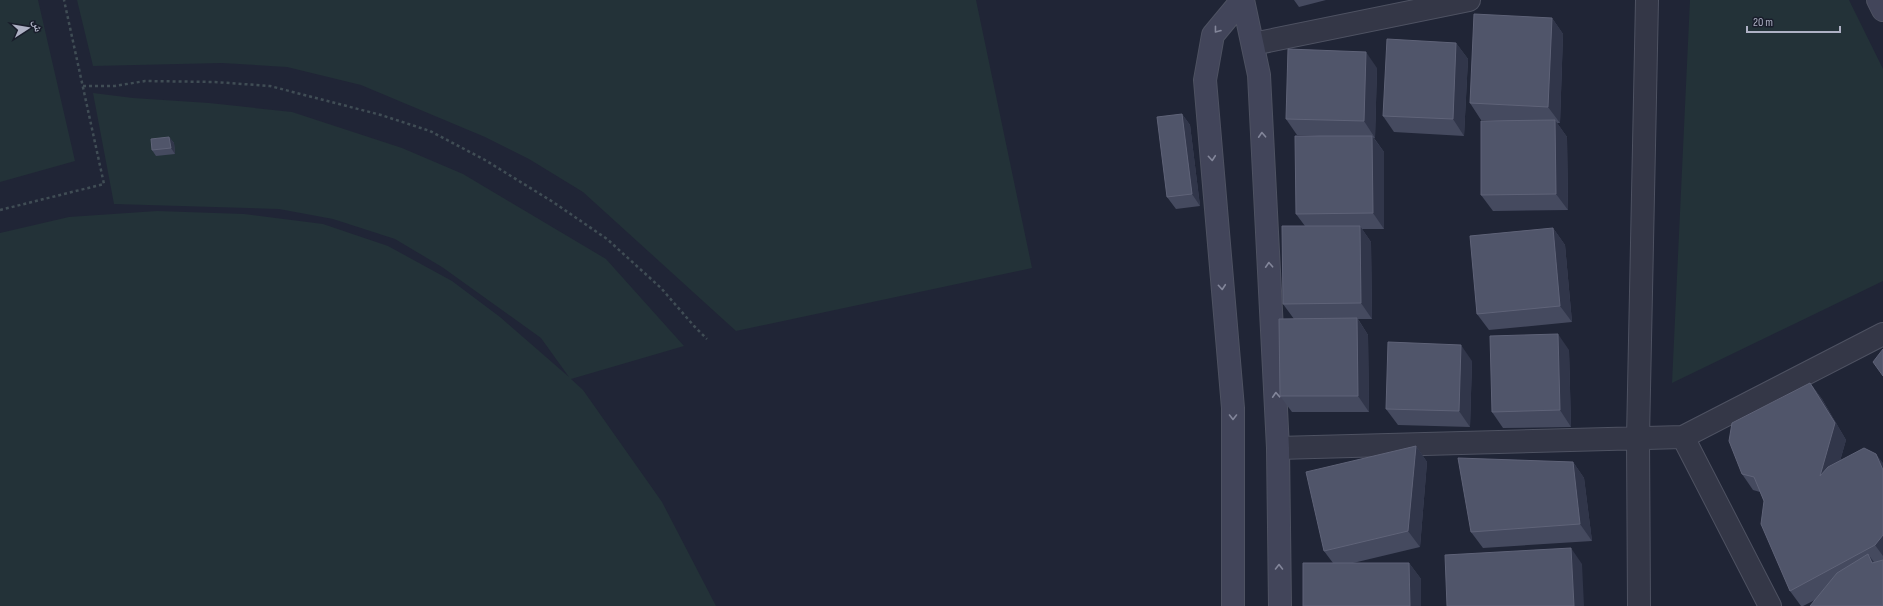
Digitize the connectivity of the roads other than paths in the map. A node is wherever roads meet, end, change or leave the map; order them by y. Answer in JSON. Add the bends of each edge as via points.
{"nodes":[{"id":1,"x":1242,"y":0,"type":"edge"},
{"id":2,"x":1469,"y":0,"type":"edge"},
{"id":3,"x":1648,"y":0,"type":"edge"},
{"id":4,"x":1878,"y":0,"type":"edge"},
{"id":5,"x":1883,"y":10,"type":"edge"},
{"id":6,"x":1252,"y":44,"type":"junction"},
{"id":7,"x":1883,"y":334,"type":"edge"},
{"id":8,"x":1683,"y":437,"type":"junction"},
{"id":9,"x":1638,"y":438,"type":"junction"},
{"id":10,"x":1278,"y":448,"type":"junction"},
{"id":11,"x":1233,"y":606,"type":"edge"},
{"id":12,"x":1280,"y":606,"type":"edge"},
{"id":13,"x":1639,"y":606,"type":"edge"},
{"id":14,"x":1770,"y":606,"type":"edge"}],
"edges":[{"from":1,"to":6,"type":"main road"},
{"from":1,"to":11,"type":"main road","one_way":true,"via":[[1213,35],[1205,80],[1233,408]]},
{"from":2,"to":6,"type":"street"},
{"from":3,"to":9,"type":"street"},
{"from":4,"to":5,"type":"main road"},
{"from":10,"to":6,"type":"main road","one_way":true,"via":[[1259,75]]},
{"from":7,"to":8,"type":"street"},
{"from":8,"to":9,"type":"street"},
{"from":8,"to":14,"type":"street"},
{"from":9,"to":10,"type":"street"},
{"from":9,"to":13,"type":"street"},
{"from":12,"to":10,"type":"main road","one_way":true}]}
